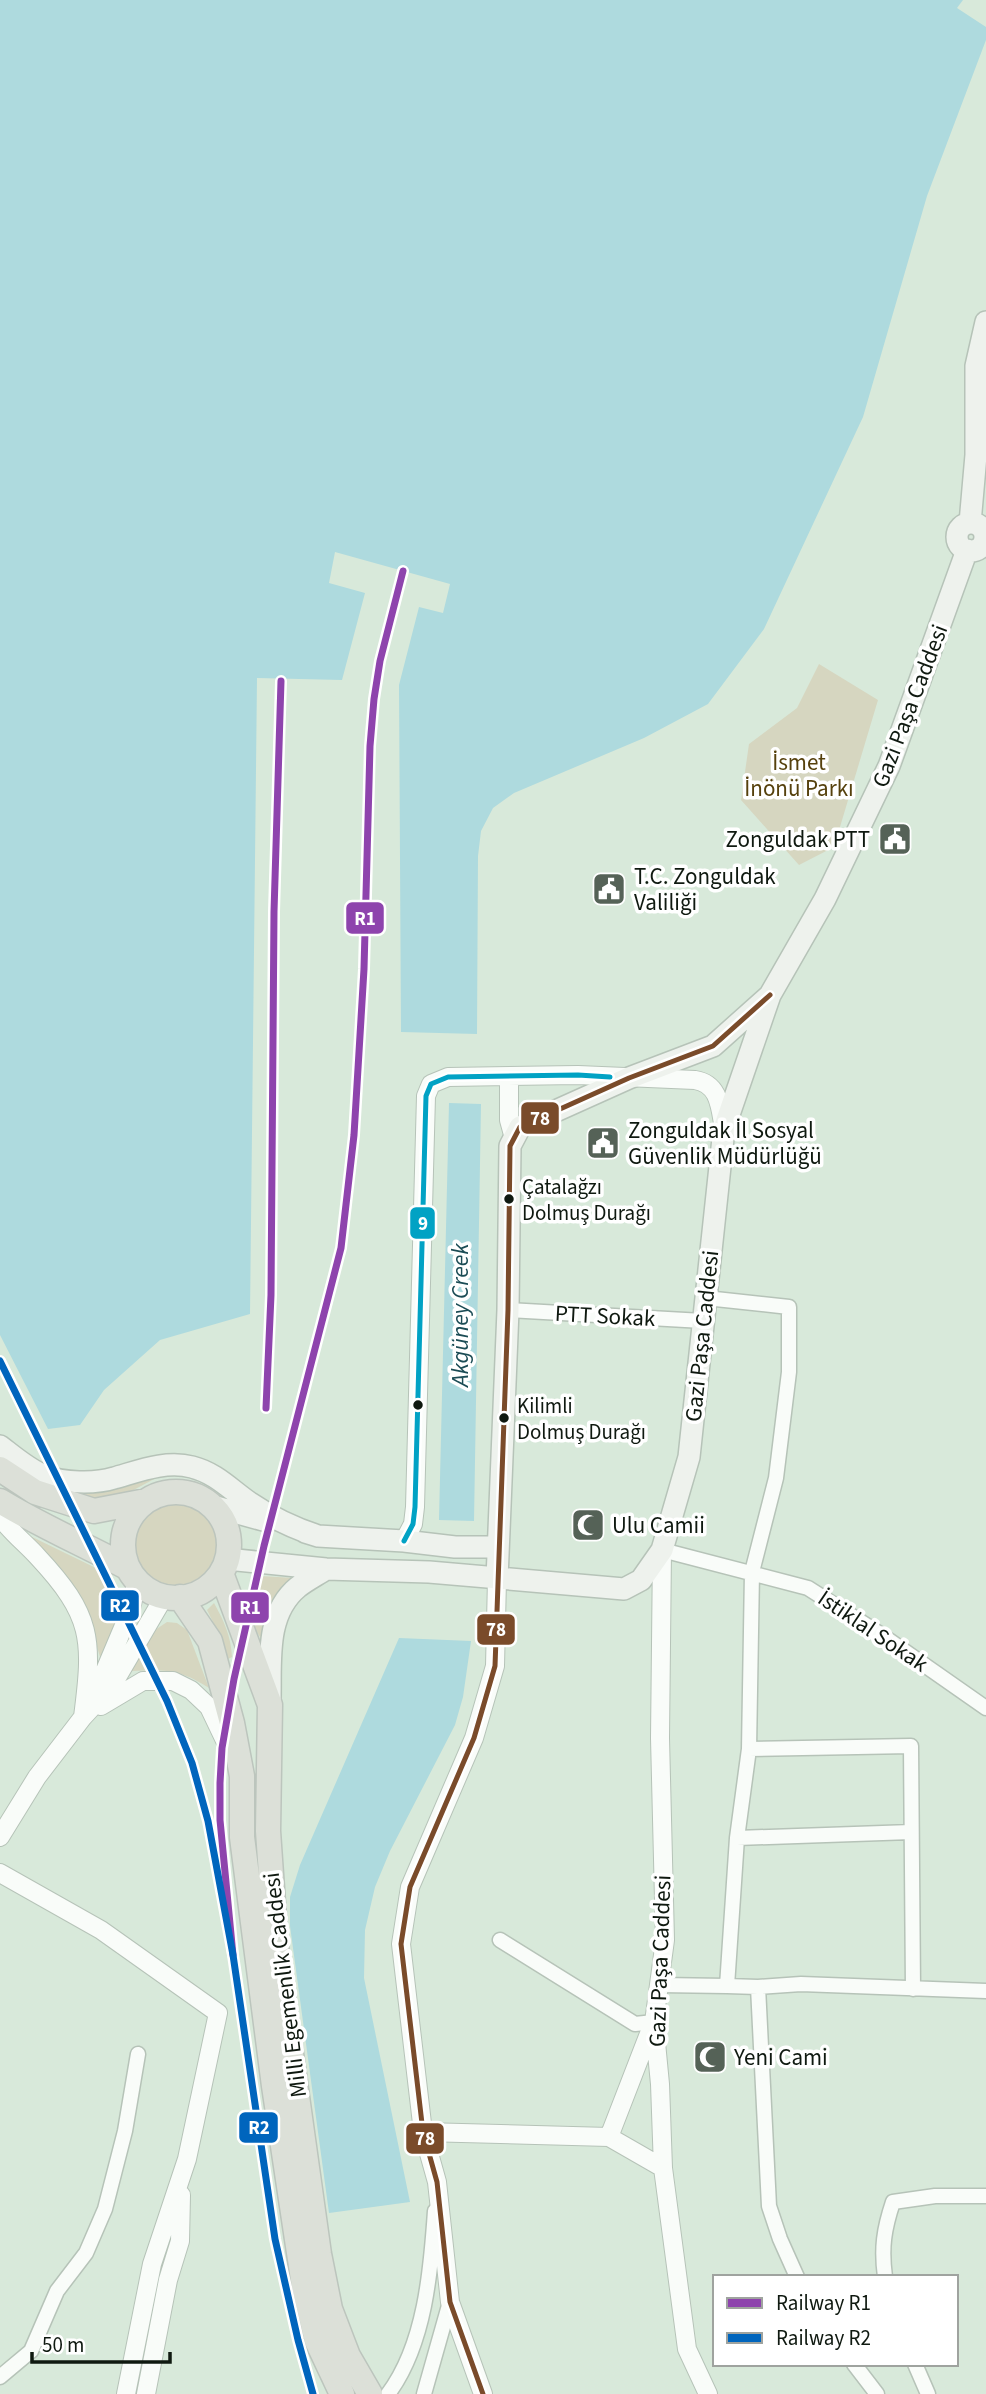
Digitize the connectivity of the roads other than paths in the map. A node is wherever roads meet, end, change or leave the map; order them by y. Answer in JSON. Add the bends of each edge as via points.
{"nodes":[{"id":1,"x":986,"y":322,"type":"edge"},
{"id":2,"x":979,"y":544,"type":"edge"},
{"id":3,"x":770,"y":995,"type":"junction"},
{"id":4,"x":509,"y":1077,"type":"junction"},
{"id":5,"x":629,"y":1078,"type":"junction"},
{"id":6,"x":724,"y":1129,"type":"junction"},
{"id":7,"x":514,"y":1138,"type":"junction"},
{"id":8,"x":706,"y":1298,"type":"junction"},
{"id":9,"x":508,"y":1310,"type":"junction"},
{"id":10,"x":703,"y":1321,"type":"junction"},
{"id":11,"x":0,"y":1446,"type":"edge"},
{"id":12,"x":0,"y":1469,"type":"edge"},
{"id":13,"x":0,"y":1501,"type":"edge"},
{"id":14,"x":146,"y":1501,"type":"junction"},
{"id":15,"x":212,"y":1506,"type":"junction"},
{"id":16,"x":0,"y":1517,"type":"edge"},
{"id":17,"x":318,"y":1536,"type":"junction"},
{"id":18,"x":404,"y":1541,"type":"junction"},
{"id":19,"x":498,"y":1547,"type":"junction"},
{"id":20,"x":662,"y":1550,"type":"junction"},
{"id":21,"x":224,"y":1566,"type":"junction"},
{"id":22,"x":326,"y":1569,"type":"junction"},
{"id":23,"x":752,"y":1572,"type":"junction"},
{"id":24,"x":132,"y":1574,"type":"junction"},
{"id":25,"x":497,"y":1578,"type":"junction"},
{"id":26,"x":172,"y":1597,"type":"junction"},
{"id":27,"x":270,"y":1705,"type":"junction"},
{"id":28,"x":986,"y":1708,"type":"edge"},
{"id":29,"x":83,"y":1717,"type":"junction"},
{"id":30,"x":749,"y":1749,"type":"junction"},
{"id":31,"x":242,"y":1776,"type":"junction"},
{"id":32,"x":23,"y":1798,"type":"junction"},
{"id":33,"x":0,"y":1809,"type":"edge"},
{"id":34,"x":911,"y":1832,"type":"junction"},
{"id":35,"x":0,"y":1838,"type":"edge"},
{"id":36,"x":737,"y":1838,"type":"junction"},
{"id":37,"x":0,"y":1873,"type":"edge"},
{"id":38,"x":500,"y":1940,"type":"dead end"},
{"id":39,"x":660,"y":1985,"type":"junction"},
{"id":40,"x":727,"y":1986,"type":"junction"},
{"id":41,"x":758,"y":1987,"type":"junction"},
{"id":42,"x":913,"y":1989,"type":"junction"},
{"id":43,"x":986,"y":1991,"type":"edge"},
{"id":44,"x":654,"y":2022,"type":"junction"},
{"id":45,"x":138,"y":2054,"type":"dead end"},
{"id":46,"x":422,"y":2132,"type":"junction"},
{"id":47,"x":609,"y":2137,"type":"junction"},
{"id":48,"x":663,"y":2168,"type":"junction"},
{"id":49,"x":181,"y":2180,"type":"junction"},
{"id":50,"x":437,"y":2182,"type":"junction"},
{"id":51,"x":986,"y":2196,"type":"edge"},
{"id":52,"x":796,"y":2275,"type":"edge"},
{"id":53,"x":885,"y":2275,"type":"edge"},
{"id":54,"x":450,"y":2302,"type":"junction"},
{"id":55,"x":856,"y":2366,"type":"edge"},
{"id":56,"x":916,"y":2366,"type":"edge"},
{"id":57,"x":0,"y":2377,"type":"edge"},
{"id":58,"x":126,"y":2394,"type":"edge"},
{"id":59,"x":146,"y":2394,"type":"edge"},
{"id":60,"x":342,"y":2394,"type":"edge"},
{"id":61,"x":370,"y":2394,"type":"edge"},
{"id":62,"x":388,"y":2394,"type":"edge"},
{"id":63,"x":424,"y":2394,"type":"edge"},
{"id":64,"x":483,"y":2394,"type":"edge"},
{"id":65,"x":708,"y":2394,"type":"edge"},
{"id":66,"x":877,"y":2394,"type":"edge"},
{"id":67,"x":928,"y":2394,"type":"edge"}],
"edges":[{"from":1,"to":2,"type":"main road","via":[[976,366],[970,523],[983,528]]},
{"from":2,"to":3,"type":"main road","name":"Gazi Paşa Caddesi","via":[[889,766],[825,899]]},
{"from":3,"to":5,"type":"main road","via":[[713,1046]]},
{"from":3,"to":6,"type":"main road","name":"Gazi Paşa Caddesi"},
{"from":4,"to":5,"type":"street"},
{"from":4,"to":7,"type":"street","via":[[509,1120]]},
{"from":4,"to":18,"type":"street","via":[[448,1077],[430,1084],[426,1096],[415,1507]]},
{"from":5,"to":6,"type":"street","via":[[704,1082],[717,1093]]},
{"from":5,"to":7,"type":"main road","via":[[520,1127]]},
{"from":6,"to":8,"type":"main road","name":"Gazi Paşa Caddesi"},
{"from":7,"to":9,"type":"main road","via":[[510,1146]]},
{"from":8,"to":10,"type":"main road","name":"Gazi Paşa Caddesi"},
{"from":8,"to":23,"type":"street","via":[[789,1307],[789,1372],[776,1478]]},
{"from":9,"to":10,"type":"street","name":"PTT Sokak"},
{"from":9,"to":19,"type":"main road"},
{"from":10,"to":20,"type":"main road","name":"Gazi Paşa Caddesi","via":[[689,1457]]},
{"from":11,"to":17,"type":"main road","via":[[44,1476],[73,1481],[191,1466],[212,1474],[287,1526]]},
{"from":12,"to":14,"type":"highway","via":[[35,1492],[94,1511]]},
{"from":13,"to":24,"type":"highway"},
{"from":14,"to":15,"type":"highway","via":[[162,1493],[180,1492]]},
{"from":14,"to":24,"type":"highway","via":[[135,1511],[123,1538],[123,1553]]},
{"from":15,"to":17,"type":"main road"},
{"from":15,"to":21,"type":"highway","name":"Milli Egemenlik Caddesi","via":[[227,1530]]},
{"from":16,"to":29,"type":"street","via":[[62,1583],[78,1610],[88,1636],[90,1666]]},
{"from":17,"to":18,"type":"main road"},
{"from":18,"to":19,"type":"main road"},
{"from":19,"to":25,"type":"main road"},
{"from":20,"to":23,"type":"street","name":"İstiklal Sokak"},
{"from":20,"to":25,"type":"main road","via":[[641,1580],[624,1589]]},
{"from":20,"to":39,"type":"street","name":"Gazi Paşa Caddesi","via":[[665,1940]]},
{"from":21,"to":22,"type":"main road"},
{"from":21,"to":26,"type":"highway","via":[[210,1585],[196,1594]]},
{"from":21,"to":27,"type":"highway","name":"Milli Egemenlik Caddesi"},
{"from":22,"to":25,"type":"main road"},
{"from":22,"to":27,"type":"main road","via":[[297,1588],[279,1612],[272,1635]]},
{"from":23,"to":28,"type":"street","name":"İstiklal Sokak","via":[[808,1588]]},
{"from":23,"to":30,"type":"street"},
{"from":24,"to":26,"type":"highway","via":[[149,1591]]},
{"from":24,"to":29,"type":"street","via":[[131,1609]]},
{"from":25,"to":46,"type":"street","via":[[495,1666],[474,1738],[410,1887],[401,1944]]},
{"from":26,"to":29,"type":"street","via":[[112,1686]]},
{"from":26,"to":31,"type":"highway","via":[[210,1642]]},
{"from":27,"to":61,"type":"highway","name":"Milli Egemenlik Caddesi","via":[[268,1831],[276,1946],[319,2254],[330,2309],[348,2356]]},
{"from":29,"to":31,"type":"street","via":[[143,1681],[173,1681],[209,1707]]},
{"from":29,"to":32,"type":"street"},
{"from":30,"to":34,"type":"street","via":[[911,1746]]},
{"from":30,"to":36,"type":"street"},
{"from":31,"to":60,"type":"highway","via":[[242,1837],[299,2260],[317,2341]]},
{"from":32,"to":33,"type":"street"},
{"from":32,"to":35,"type":"street"},
{"from":34,"to":36,"type":"street"},
{"from":34,"to":42,"type":"street"},
{"from":36,"to":40,"type":"street"},
{"from":37,"to":49,"type":"street","via":[[101,1930],[218,2013]]},
{"from":38,"to":44,"type":"street","via":[[635,2025]]},
{"from":39,"to":40,"type":"street"},
{"from":39,"to":44,"type":"street","name":"Gazi Paşa Caddesi"},
{"from":40,"to":41,"type":"street"},
{"from":41,"to":42,"type":"street","via":[[801,1984]]},
{"from":41,"to":52,"type":"street","via":[[769,2206]]},
{"from":42,"to":43,"type":"street"},
{"from":44,"to":47,"type":"street"},
{"from":44,"to":48,"type":"street","name":"Gazi Paşa Caddesi"},
{"from":45,"to":57,"type":"street","via":[[105,2209],[86,2253],[57,2291],[31,2351]]},
{"from":46,"to":47,"type":"street"},
{"from":46,"to":50,"type":"street"},
{"from":47,"to":48,"type":"street"},
{"from":48,"to":65,"type":"street","name":"Gazi Paşa Caddesi","via":[[687,2349]]},
{"from":49,"to":58,"type":"street","via":[[152,2264]]},
{"from":49,"to":59,"type":"street","via":[[180,2241]]},
{"from":50,"to":54,"type":"street"},
{"from":50,"to":62,"type":"street","via":[[428,2286],[410,2353]]},
{"from":51,"to":53,"type":"street","via":[[893,2202],[884,2229]]},
{"from":54,"to":63,"type":"street"},
{"from":54,"to":64,"type":"street"},
{"from":55,"to":66,"type":"street"},
{"from":56,"to":67,"type":"street"}]}
